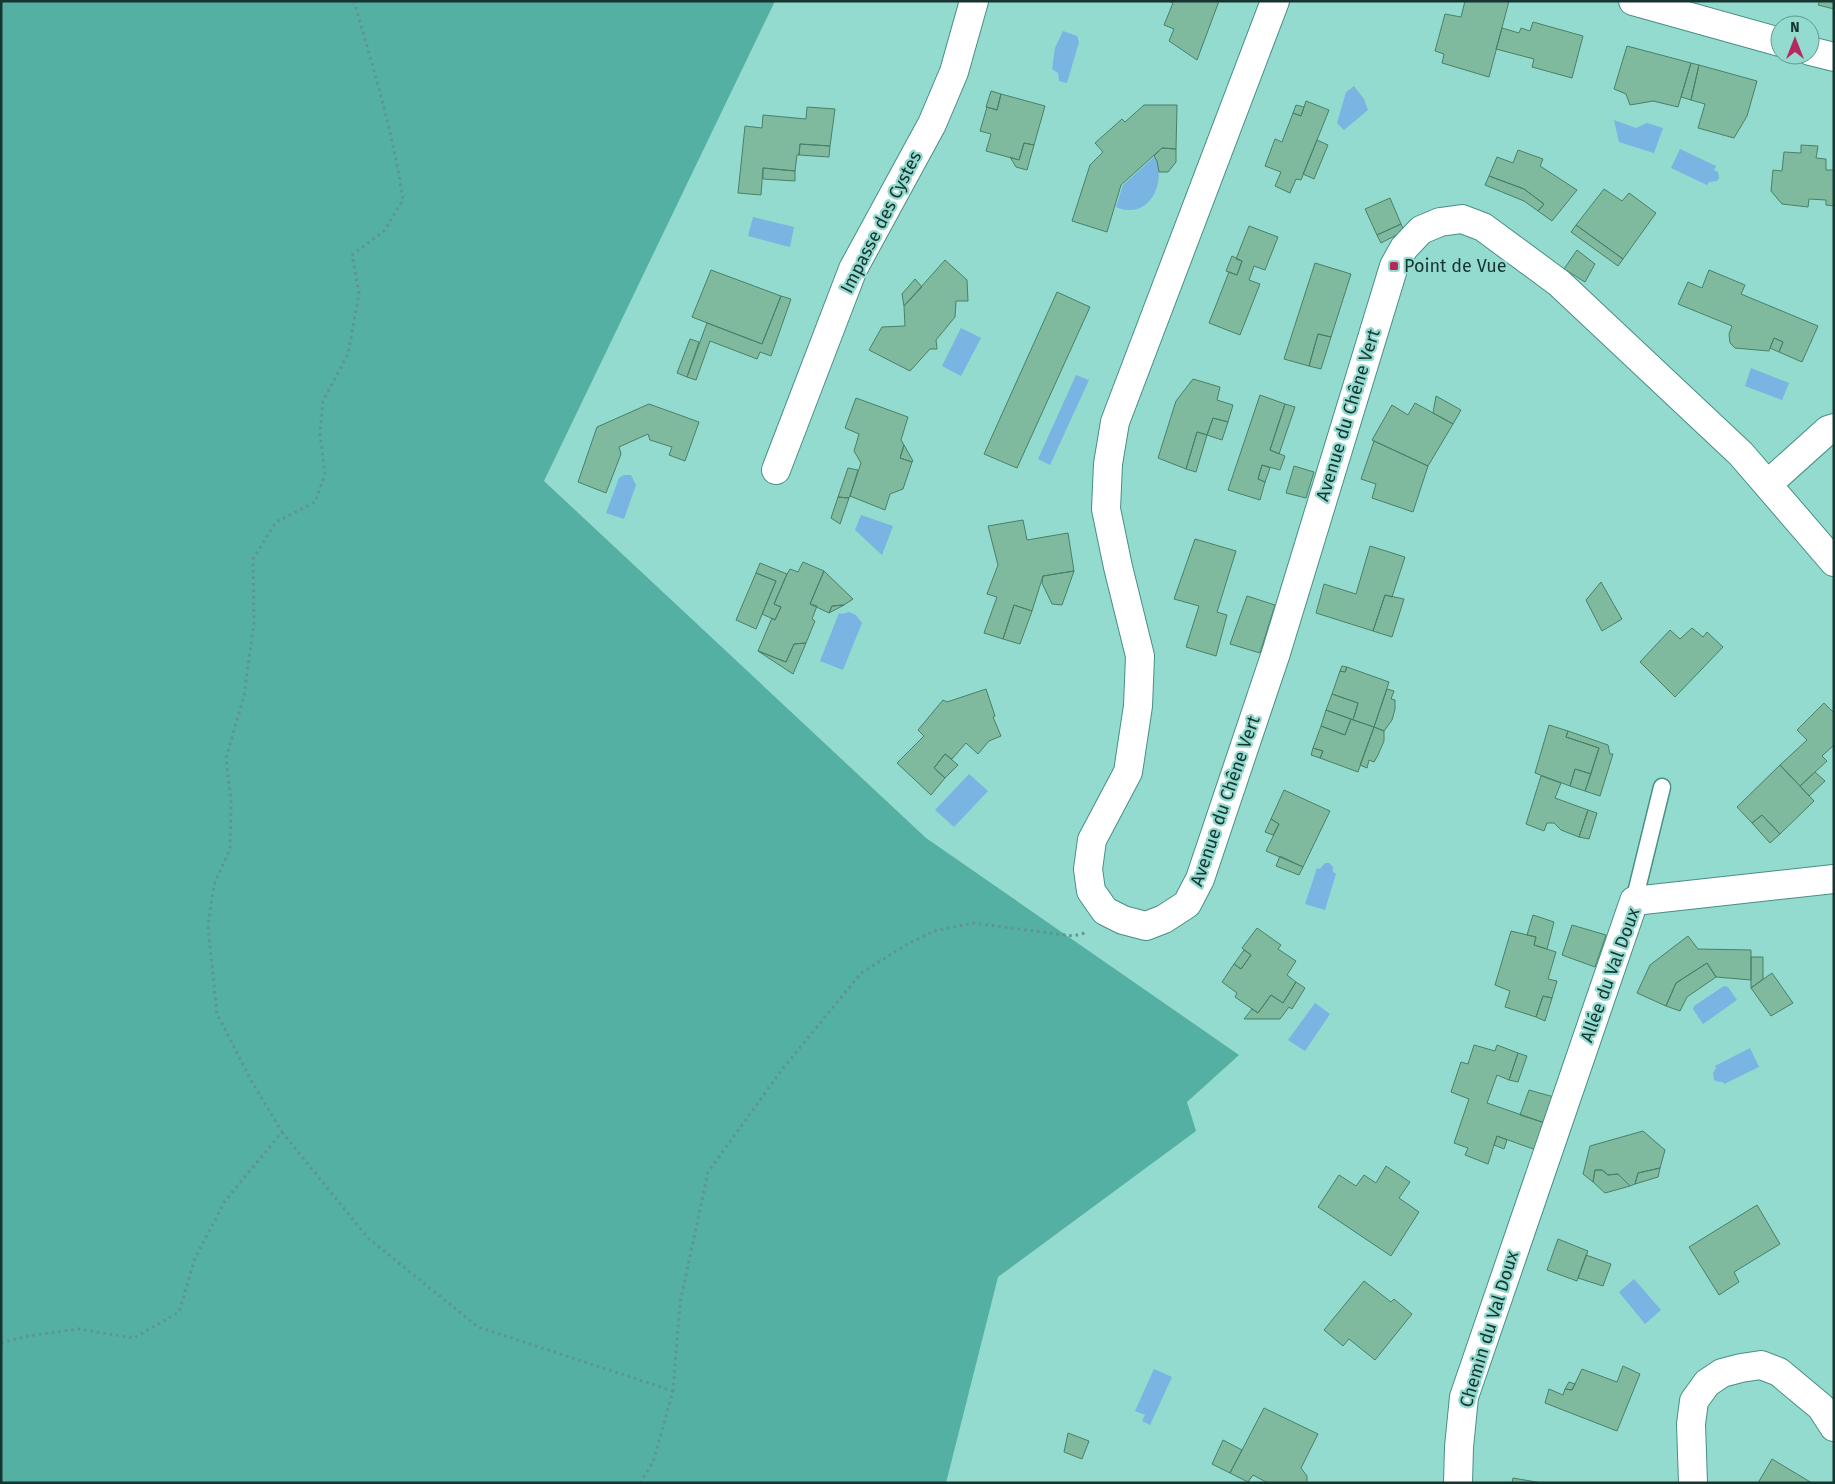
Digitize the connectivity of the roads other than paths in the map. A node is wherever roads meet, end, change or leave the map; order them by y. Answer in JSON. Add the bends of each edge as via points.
{"nodes":[{"id":1,"x":974,"y":1,"type":"edge"},
{"id":2,"x":1275,"y":1,"type":"edge"},
{"id":3,"x":1634,"y":1,"type":"edge"},
{"id":4,"x":1770,"y":39,"type":"edge"},
{"id":5,"x":1820,"y":54,"type":"edge"},
{"id":6,"x":1834,"y":57,"type":"edge"},
{"id":7,"x":1834,"y":428,"type":"edge"},
{"id":8,"x":776,"y":470,"type":"dead end"},
{"id":9,"x":1768,"y":484,"type":"junction"},
{"id":10,"x":1834,"y":562,"type":"edge"},
{"id":11,"x":1662,"y":787,"type":"dead end"},
{"id":12,"x":1834,"y":879,"type":"edge"},
{"id":13,"x":1634,"y":901,"type":"junction"},
{"id":14,"x":1519,"y":1235,"type":"joint"},
{"id":15,"x":1834,"y":1427,"type":"edge"},
{"id":16,"x":1458,"y":1483,"type":"edge"},
{"id":17,"x":1693,"y":1483,"type":"edge"}],
"edges":[{"from":1,"to":8,"type":"street","name":"Impasse des Cystes","via":[[951,80],[932,124],[853,269]]},
{"from":2,"to":9,"type":"street","name":"Avenue du Chêne Vert","via":[[1115,422],[1108,464],[1106,509],[1140,656],[1138,706],[1128,772],[1092,840],[1088,869],[1091,891],[1105,910],[1123,920],[1146,926],[1187,904],[1200,879],[1276,653],[1394,266],[1404,248],[1421,230],[1440,222],[1462,219],[1484,227],[1559,283]]},
{"from":3,"to":4,"type":"street"},
{"from":5,"to":6,"type":"street"},
{"from":7,"to":9,"type":"street"},
{"from":9,"to":10,"type":"street","name":"Avenue du Chêne Vert"},
{"from":11,"to":13,"type":"lane"},
{"from":12,"to":13,"type":"street","name":"Allée du Val Doux"},
{"from":13,"to":14,"type":"street","name":"Allée du Val Doux"},
{"from":14,"to":16,"type":"street","name":"Chemin du Val Doux","via":[[1464,1397]]},
{"from":15,"to":17,"type":"street","via":[[1820,1407],[1780,1372],[1761,1365],[1722,1373],[1707,1383],[1694,1401],[1691,1424]]}]}
